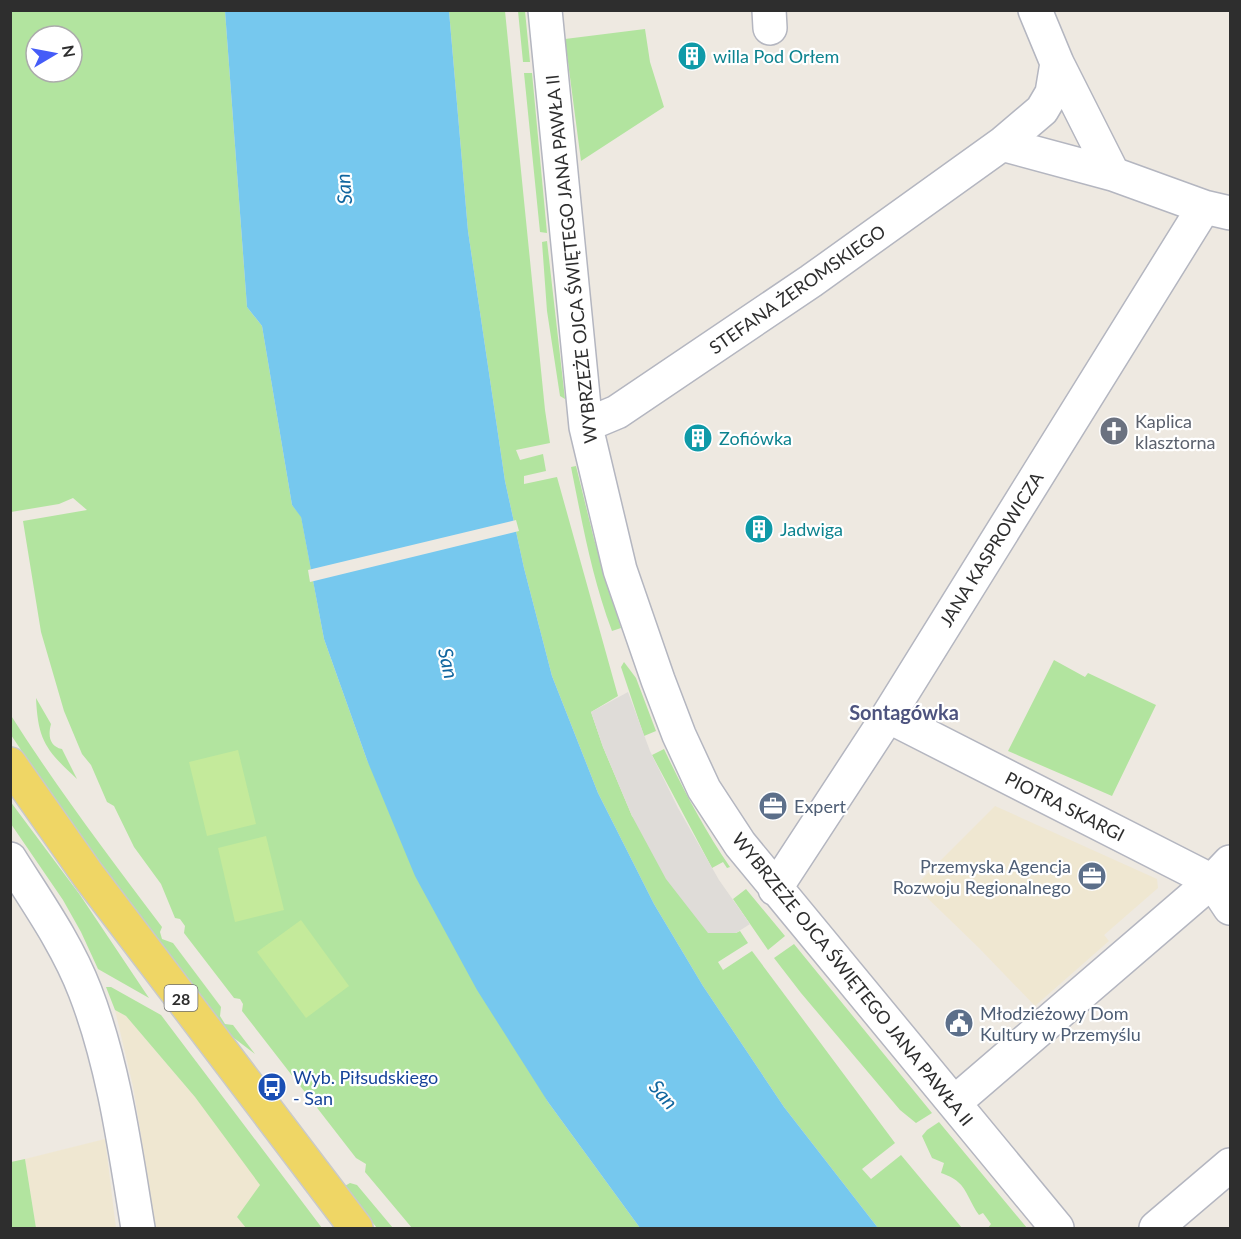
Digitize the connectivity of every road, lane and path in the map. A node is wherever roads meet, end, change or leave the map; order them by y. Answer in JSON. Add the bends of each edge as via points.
{"nodes":[{"id":1,"x":545,"y":10,"type":"edge"},
{"id":2,"x":1035,"y":10,"type":"edge"},
{"id":3,"x":1057,"y":63,"type":"junction"},
{"id":4,"x":1002,"y":144,"type":"junction"},
{"id":5,"x":1113,"y":174,"type":"junction"},
{"id":6,"x":1217,"y":210,"type":"edge"},
{"id":7,"x":586,"y":425,"type":"junction"},
{"id":8,"x":888,"y":716,"type":"junction"},
{"id":9,"x":10,"y":764,"type":"edge"},
{"id":10,"x":10,"y":859,"type":"edge"},
{"id":11,"x":1221,"y":871,"type":"edge"},
{"id":12,"x":775,"y":889,"type":"junction"},
{"id":13,"x":1230,"y":908,"type":"edge"},
{"id":14,"x":954,"y":1103,"type":"junction"},
{"id":15,"x":1230,"y":1165,"type":"edge"},
{"id":16,"x":138,"y":1228,"type":"edge"},
{"id":17,"x":356,"y":1228,"type":"edge"},
{"id":18,"x":1057,"y":1228,"type":"edge"},
{"id":19,"x":1156,"y":1228,"type":"edge"}],
"edges":[{"from":1,"to":7,"type":"street","name":"WYBRZEŻE OJCA ŚWIĘTEGO JANA PAWŁA II"},
{"from":2,"to":3,"type":"street"},
{"from":3,"to":4,"type":"street","name":"STEFANA ŻEROMSKIEGO","via":[[1052,93],[1042,110]]},
{"from":3,"to":5,"type":"street"},
{"from":4,"to":5,"type":"street"},
{"from":4,"to":7,"type":"street","name":"STEFANA ŻEROMSKIEGO","via":[[617,412]]},
{"from":5,"to":6,"type":"street"},
{"from":6,"to":8,"type":"street","name":"JANA KASPROWICZA"},
{"from":7,"to":12,"type":"street","name":"WYBRZEŻE OJCA ŚWIĘTEGO JANA PAWŁA II","via":[[620,570],[679,735],[704,789]]},
{"from":8,"to":11,"type":"street","name":"PIOTRA SKARGI"},
{"from":8,"to":12,"type":"street","name":"JANA KASPROWICZA"},
{"from":9,"to":17,"type":"main road","number":"28","via":[[95,885]]},
{"from":10,"to":16,"type":"street","via":[[68,955],[85,992],[114,1097]]},
{"from":11,"to":13,"type":"street","name":"PIOTRA SKARGI"},
{"from":11,"to":14,"type":"street"},
{"from":12,"to":14,"type":"street","name":"WYBRZEŻE OJCA ŚWIĘTEGO JANA PAWŁA II"},
{"from":14,"to":18,"type":"street","name":"WYBRZEŻE OJCA ŚWIĘTEGO JANA PAWŁA II"},
{"from":15,"to":19,"type":"street"}]}
